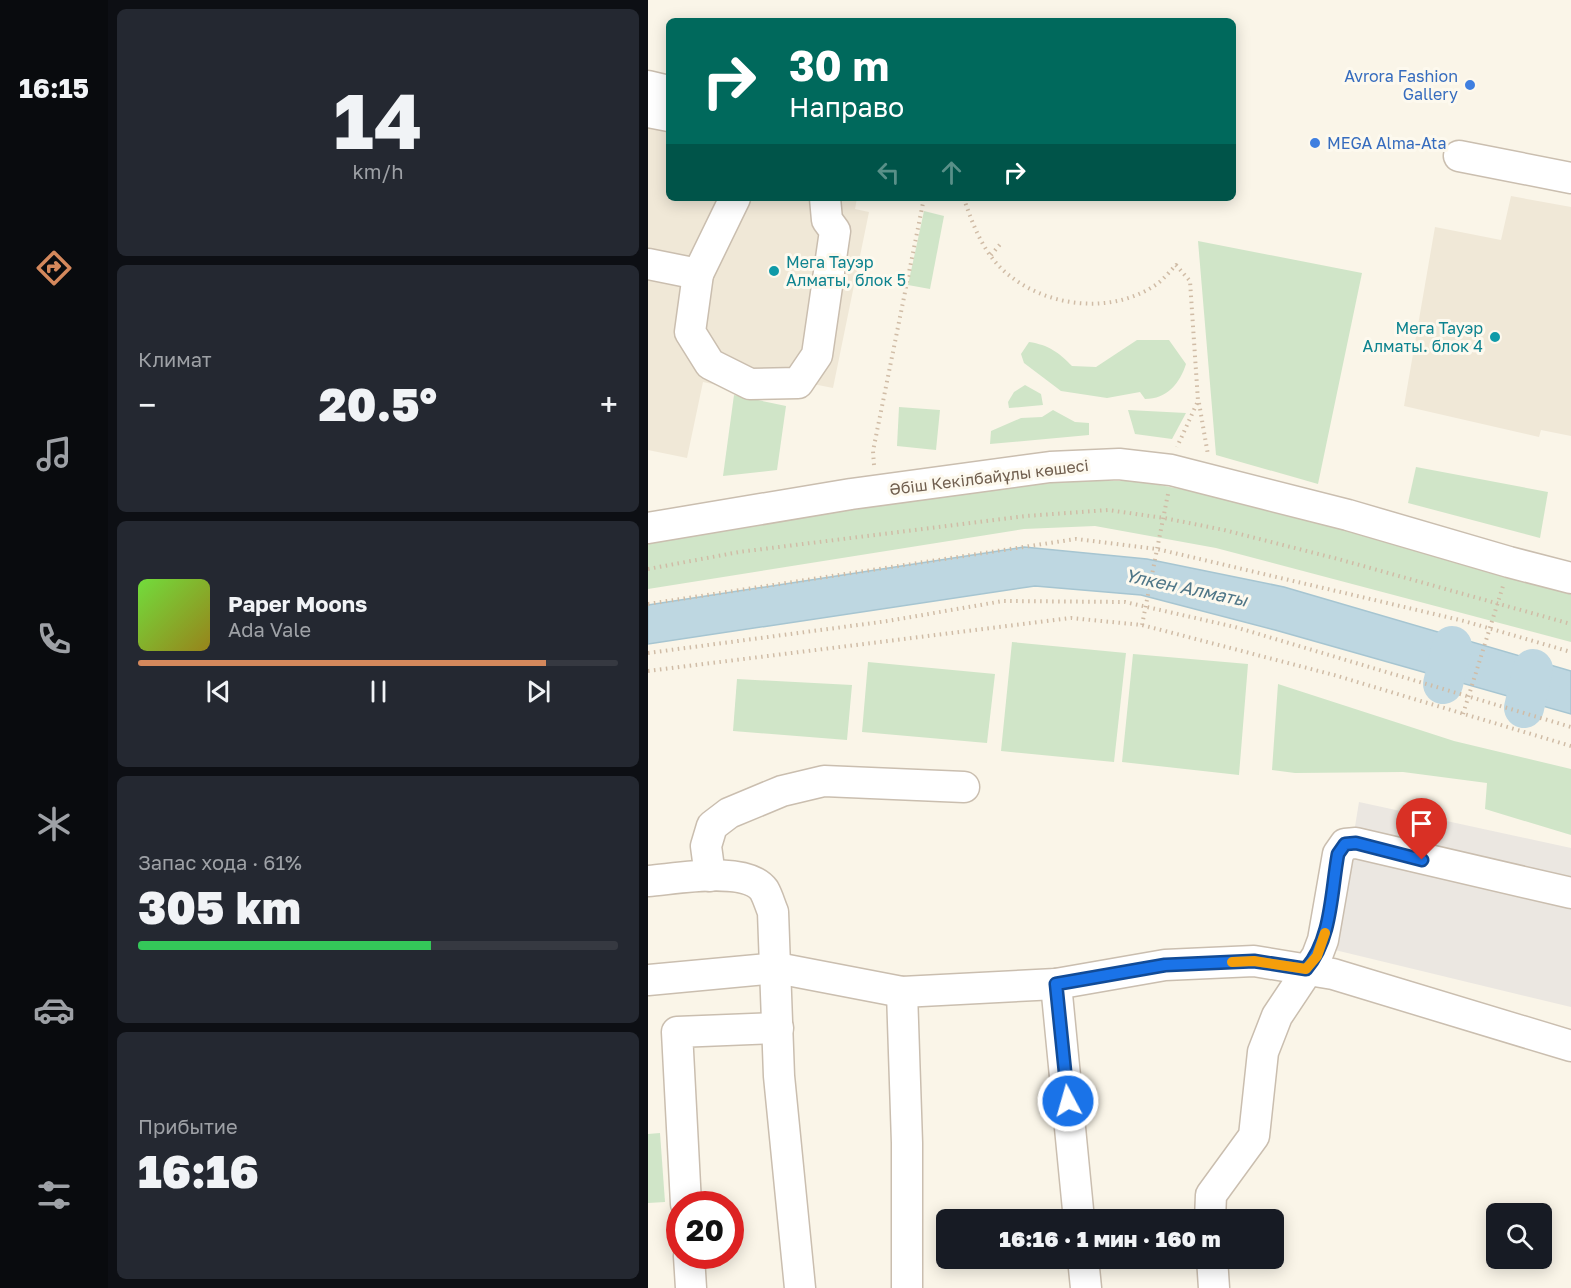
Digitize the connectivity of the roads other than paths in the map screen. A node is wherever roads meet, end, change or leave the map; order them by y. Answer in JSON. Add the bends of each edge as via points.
{"nodes":[{"id":1,"x":648,"y":86,"type":"edge"},
{"id":2,"x":666,"y":90,"type":"edge"},
{"id":3,"x":648,"y":112,"type":"edge"},
{"id":4,"x":666,"y":115,"type":"edge"},
{"id":5,"x":1459,"y":156,"type":"dead end"},
{"id":6,"x":1571,"y":178,"type":"edge"},
{"id":7,"x":734,"y":201,"type":"edge"},
{"id":8,"x":825,"y":201,"type":"edge"},
{"id":9,"x":648,"y":264,"type":"edge"},
{"id":10,"x":698,"y":274,"type":"junction"},
{"id":11,"x":648,"y":528,"type":"edge"},
{"id":12,"x":1571,"y":578,"type":"edge"},
{"id":13,"x":964,"y":787,"type":"dead end"},
{"id":14,"x":710,"y":876,"type":"junction"},
{"id":15,"x":648,"y":881,"type":"edge"},
{"id":16,"x":1571,"y":893,"type":"edge"},
{"id":17,"x":777,"y":968,"type":"junction"},
{"id":18,"x":1306,"y":969,"type":"junction"},
{"id":19,"x":648,"y":980,"type":"edge"},
{"id":20,"x":1056,"y":984,"type":"junction"},
{"id":21,"x":902,"y":992,"type":"junction"},
{"id":22,"x":778,"y":1028,"type":"junction"},
{"id":23,"x":1571,"y":1046,"type":"edge"},
{"id":24,"x":685,"y":1191,"type":"edge"},
{"id":25,"x":1078,"y":1209,"type":"edge"},
{"id":26,"x":1210,"y":1209,"type":"edge"},
{"id":27,"x":690,"y":1269,"type":"edge"},
{"id":28,"x":1084,"y":1269,"type":"edge"},
{"id":29,"x":1213,"y":1269,"type":"edge"},
{"id":30,"x":691,"y":1288,"type":"edge"},
{"id":31,"x":800,"y":1288,"type":"edge"},
{"id":32,"x":907,"y":1288,"type":"edge"},
{"id":33,"x":1086,"y":1288,"type":"edge"},
{"id":34,"x":1214,"y":1288,"type":"edge"}],
"edges":[{"from":1,"to":2,"type":"street"},
{"from":3,"to":4,"type":"street"},
{"from":5,"to":6,"type":"street"},
{"from":7,"to":10,"type":"street"},
{"from":8,"to":10,"type":"street","via":[[827,220],[835,231],[817,355],[798,383],[750,384],[710,364],[690,332]]},
{"from":9,"to":10,"type":"street"},
{"from":11,"to":12,"type":"street","name":"Әбіш Кекілбайұлы көшесі","via":[[851,494],[1050,467],[1119,464],[1171,470]]},
{"from":13,"to":14,"type":"street","via":[[825,781],[782,791],[729,813],[712,826],[706,846]]},
{"from":14,"to":15,"type":"street"},
{"from":14,"to":17,"type":"street","via":[[745,877],[763,889],[773,912]]},
{"from":16,"to":18,"type":"street","via":[[1356,843],[1345,844],[1338,854],[1323,940]]},
{"from":17,"to":19,"type":"street"},
{"from":17,"to":21,"type":"street"},
{"from":17,"to":22,"type":"street"},
{"from":18,"to":20,"type":"street","via":[[1254,961],[1165,965]]},
{"from":18,"to":23,"type":"street"},
{"from":18,"to":26,"type":"street","via":[[1276,1016],[1263,1052],[1254,1136],[1211,1194]]},
{"from":20,"to":21,"type":"street"},
{"from":20,"to":25,"type":"street"},
{"from":21,"to":32,"type":"street"},
{"from":22,"to":24,"type":"street","via":[[677,1032]]},
{"from":22,"to":31,"type":"street","via":[[779,1076]]},
{"from":27,"to":30,"type":"street"},
{"from":28,"to":33,"type":"street"},
{"from":29,"to":34,"type":"street"}]}
